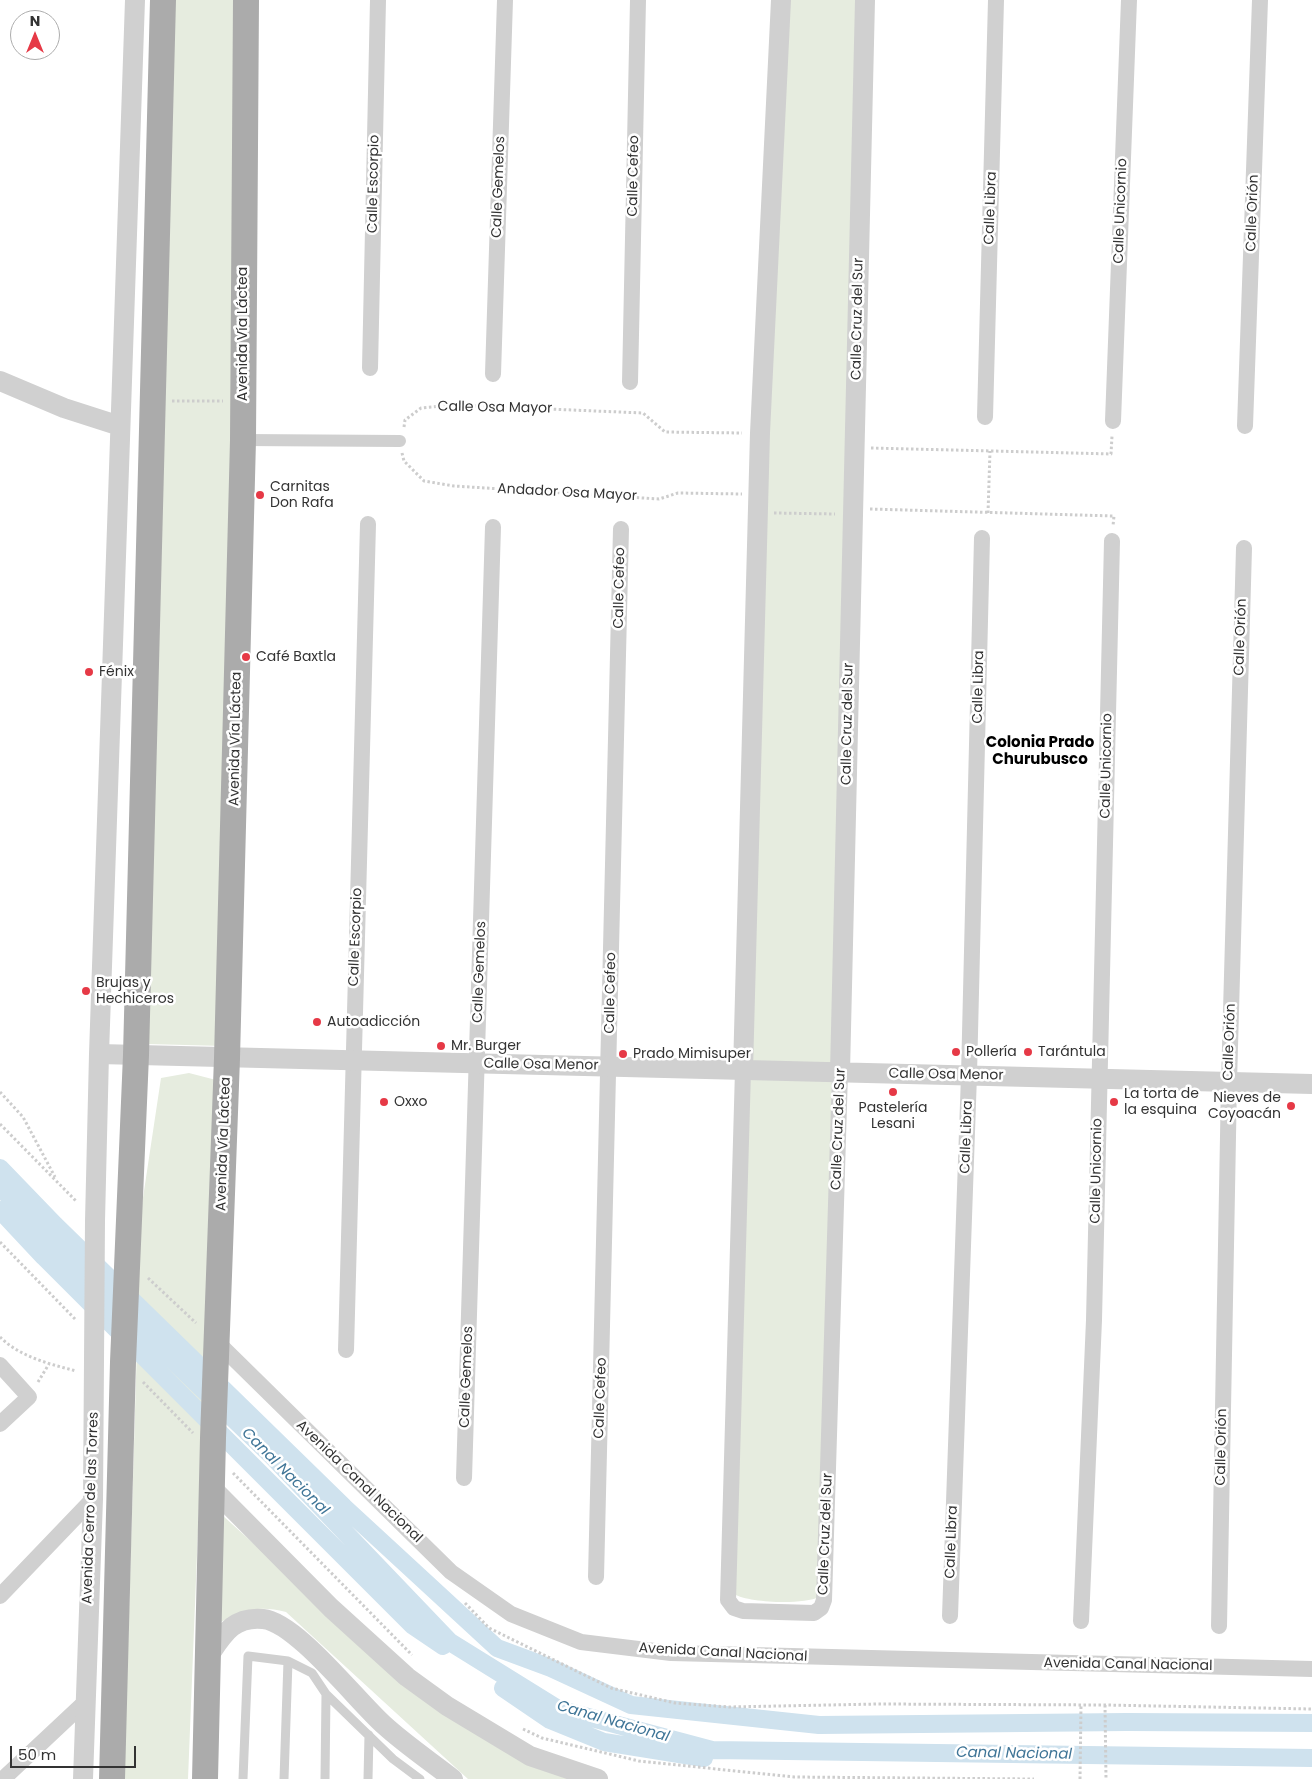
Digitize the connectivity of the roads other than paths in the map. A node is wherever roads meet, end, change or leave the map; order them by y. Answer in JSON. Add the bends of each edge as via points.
{"nodes":[{"id":1,"x":135,"y":0,"type":"edge"},
{"id":2,"x":163,"y":0,"type":"edge"},
{"id":3,"x":246,"y":0,"type":"edge"},
{"id":4,"x":378,"y":0,"type":"edge"},
{"id":5,"x":505,"y":0,"type":"edge"},
{"id":6,"x":638,"y":0,"type":"edge"},
{"id":7,"x":781,"y":0,"type":"edge"},
{"id":8,"x":865,"y":0,"type":"edge"},
{"id":9,"x":996,"y":0,"type":"edge"},
{"id":10,"x":1129,"y":0,"type":"edge"},
{"id":11,"x":1260,"y":0,"type":"edge"},
{"id":12,"x":370,"y":368,"type":"dead end"},
{"id":13,"x":493,"y":374,"type":"dead end"},
{"id":14,"x":0,"y":380,"type":"edge"},
{"id":15,"x":630,"y":382,"type":"dead end"},
{"id":16,"x":985,"y":417,"type":"dead end"},
{"id":17,"x":1113,"y":421,"type":"road end"},
{"id":18,"x":120,"y":426,"type":"junction"},
{"id":19,"x":1245,"y":426,"type":"dead end"},
{"id":20,"x":243,"y":440,"type":"junction"},
{"id":21,"x":400,"y":441,"type":"road end"},
{"id":22,"x":368,"y":524,"type":"dead end"},
{"id":23,"x":493,"y":527,"type":"dead end"},
{"id":24,"x":621,"y":529,"type":"dead end"},
{"id":25,"x":982,"y":538,"type":"dead end"},
{"id":26,"x":1112,"y":541,"type":"road end"},
{"id":27,"x":1244,"y":548,"type":"dead end"},
{"id":28,"x":99,"y":1054,"type":"junction"},
{"id":29,"x":136,"y":1055,"type":"junction"},
{"id":30,"x":227,"y":1058,"type":"junction"},
{"id":31,"x":352,"y":1061,"type":"junction"},
{"id":32,"x":478,"y":1064,"type":"junction"},
{"id":33,"x":610,"y":1067,"type":"junction"},
{"id":34,"x":742,"y":1070,"type":"junction"},
{"id":35,"x":840,"y":1072,"type":"junction"},
{"id":36,"x":969,"y":1076,"type":"junction"},
{"id":37,"x":1100,"y":1079,"type":"junction"},
{"id":38,"x":1229,"y":1082,"type":"junction"},
{"id":39,"x":1312,"y":1084,"type":"edge"},
{"id":40,"x":216,"y":1350,"type":"junction"},
{"id":41,"x":346,"y":1350,"type":"dead end"},
{"id":42,"x":0,"y":1366,"type":"edge"},
{"id":43,"x":0,"y":1424,"type":"edge"},
{"id":44,"x":464,"y":1478,"type":"dead end"},
{"id":45,"x":212,"y":1488,"type":"junction"},
{"id":46,"x":93,"y":1499,"type":"junction"},
{"id":47,"x":596,"y":1577,"type":"dead end"},
{"id":48,"x":0,"y":1596,"type":"edge"},
{"id":49,"x":950,"y":1616,"type":"dead end"},
{"id":50,"x":1081,"y":1621,"type":"dead end"},
{"id":51,"x":1218,"y":1626,"type":"dead end"},
{"id":52,"x":208,"y":1657,"type":"junction"},
{"id":53,"x":288,"y":1661,"type":"junction"},
{"id":54,"x":1312,"y":1669,"type":"edge"},
{"id":55,"x":326,"y":1694,"type":"junction"},
{"id":56,"x":84,"y":1703,"type":"junction"},
{"id":57,"x":369,"y":1735,"type":"junction"},
{"id":58,"x":3,"y":1779,"type":"edge"},
{"id":59,"x":83,"y":1779,"type":"edge"},
{"id":60,"x":112,"y":1779,"type":"edge"},
{"id":61,"x":206,"y":1779,"type":"edge"},
{"id":62,"x":243,"y":1779,"type":"edge"},
{"id":63,"x":284,"y":1779,"type":"edge"},
{"id":64,"x":325,"y":1779,"type":"edge"},
{"id":65,"x":368,"y":1779,"type":"edge"},
{"id":66,"x":420,"y":1779,"type":"edge"},
{"id":67,"x":453,"y":1779,"type":"edge"},
{"id":68,"x":598,"y":1779,"type":"edge"}],
"edges":[{"from":1,"to":18,"type":"street"},
{"from":2,"to":29,"type":"main road"},
{"from":3,"to":20,"type":"main road","name":"Avenida Vía Láctea"},
{"from":4,"to":12,"type":"street","name":"Calle Escorpio"},
{"from":5,"to":13,"type":"street","name":"Calle Gemelos"},
{"from":6,"to":15,"type":"street","name":"Calle Cefeo"},
{"from":7,"to":34,"type":"street","name":"Calle Cruz del Sur","via":[[760,433]]},
{"from":8,"to":35,"type":"street","name":"Calle Cruz del Sur"},
{"from":9,"to":16,"type":"street","name":"Calle Libra"},
{"from":10,"to":17,"type":"street","name":"Calle Unicornio"},
{"from":11,"to":19,"type":"street","name":"Calle Orión"},
{"from":14,"to":18,"type":"street","via":[[64,408]]},
{"from":18,"to":28,"type":"street"},
{"from":20,"to":21,"type":"street"},
{"from":20,"to":30,"type":"main road","name":"Avenida Vía Láctea"},
{"from":22,"to":31,"type":"street","name":"Calle Escorpio"},
{"from":23,"to":32,"type":"street","name":"Calle Gemelos"},
{"from":24,"to":33,"type":"street","name":"Calle Cefeo"},
{"from":25,"to":36,"type":"street","name":"Calle Libra"},
{"from":26,"to":37,"type":"street","name":"Calle Unicornio"},
{"from":27,"to":38,"type":"street","name":"Calle Orión"},
{"from":28,"to":29,"type":"street","name":"Calle Osa Menor"},
{"from":28,"to":46,"type":"street","name":"Avenida Cerro de las Torres"},
{"from":29,"to":30,"type":"street","name":"Calle Osa Menor"},
{"from":29,"to":60,"type":"main road","name":"Avenida Cerro de las Torres"},
{"from":30,"to":31,"type":"street","name":"Calle Osa Menor"},
{"from":30,"to":40,"type":"main road","name":"Avenida Vía Láctea"},
{"from":31,"to":32,"type":"street","name":"Calle Osa Menor"},
{"from":31,"to":41,"type":"street","name":"Calle Escorpio"},
{"from":32,"to":33,"type":"street","name":"Calle Osa Menor"},
{"from":32,"to":44,"type":"street","name":"Calle Gemelos"},
{"from":33,"to":34,"type":"street","name":"Calle Osa Menor"},
{"from":33,"to":47,"type":"street","name":"Calle Cefeo"},
{"from":34,"to":35,"type":"street","name":"Calle Osa Menor"},
{"from":34,"to":35,"type":"street","name":"Calle Cruz del Sur","via":[[728,1600],[743,1612],[814,1613],[824,1600]]},
{"from":35,"to":36,"type":"street","name":"Calle Osa Menor"},
{"from":36,"to":37,"type":"street","name":"Calle Osa Menor"},
{"from":36,"to":49,"type":"street","name":"Calle Libra"},
{"from":37,"to":38,"type":"street","name":"Calle Osa Menor"},
{"from":37,"to":50,"type":"street","name":"Calle Unicornio"},
{"from":38,"to":39,"type":"street","name":"Calle Osa Menor"},
{"from":38,"to":51,"type":"street","name":"Calle Orión"},
{"from":40,"to":45,"type":"main road"},
{"from":40,"to":54,"type":"street","name":"Avenida Canal Nacional","via":[[451,1572],[511,1614],[581,1642],[671,1653]]},
{"from":42,"to":43,"type":"street","via":[[29,1397]]},
{"from":45,"to":52,"type":"main road"},
{"from":45,"to":68,"type":"street","via":[[331,1608],[407,1677],[447,1706],[530,1756]]},
{"from":46,"to":48,"type":"street"},
{"from":46,"to":56,"type":"street","name":"Avenida Cerro de las Torres"},
{"from":52,"to":61,"type":"main road"},
{"from":52,"to":67,"type":"street","via":[[224,1632],[235,1623],[265,1619],[280,1625],[308,1648],[384,1726]]},
{"from":53,"to":55,"type":"lane","via":[[312,1673]]},
{"from":53,"to":62,"type":"lane","via":[[248,1656]]},
{"from":53,"to":63,"type":"lane"},
{"from":55,"to":57,"type":"lane"},
{"from":55,"to":64,"type":"lane"},
{"from":56,"to":58,"type":"street"},
{"from":56,"to":59,"type":"street","name":"Avenida Cerro de las Torres"},
{"from":57,"to":65,"type":"lane"},
{"from":57,"to":66,"type":"lane"}]}
